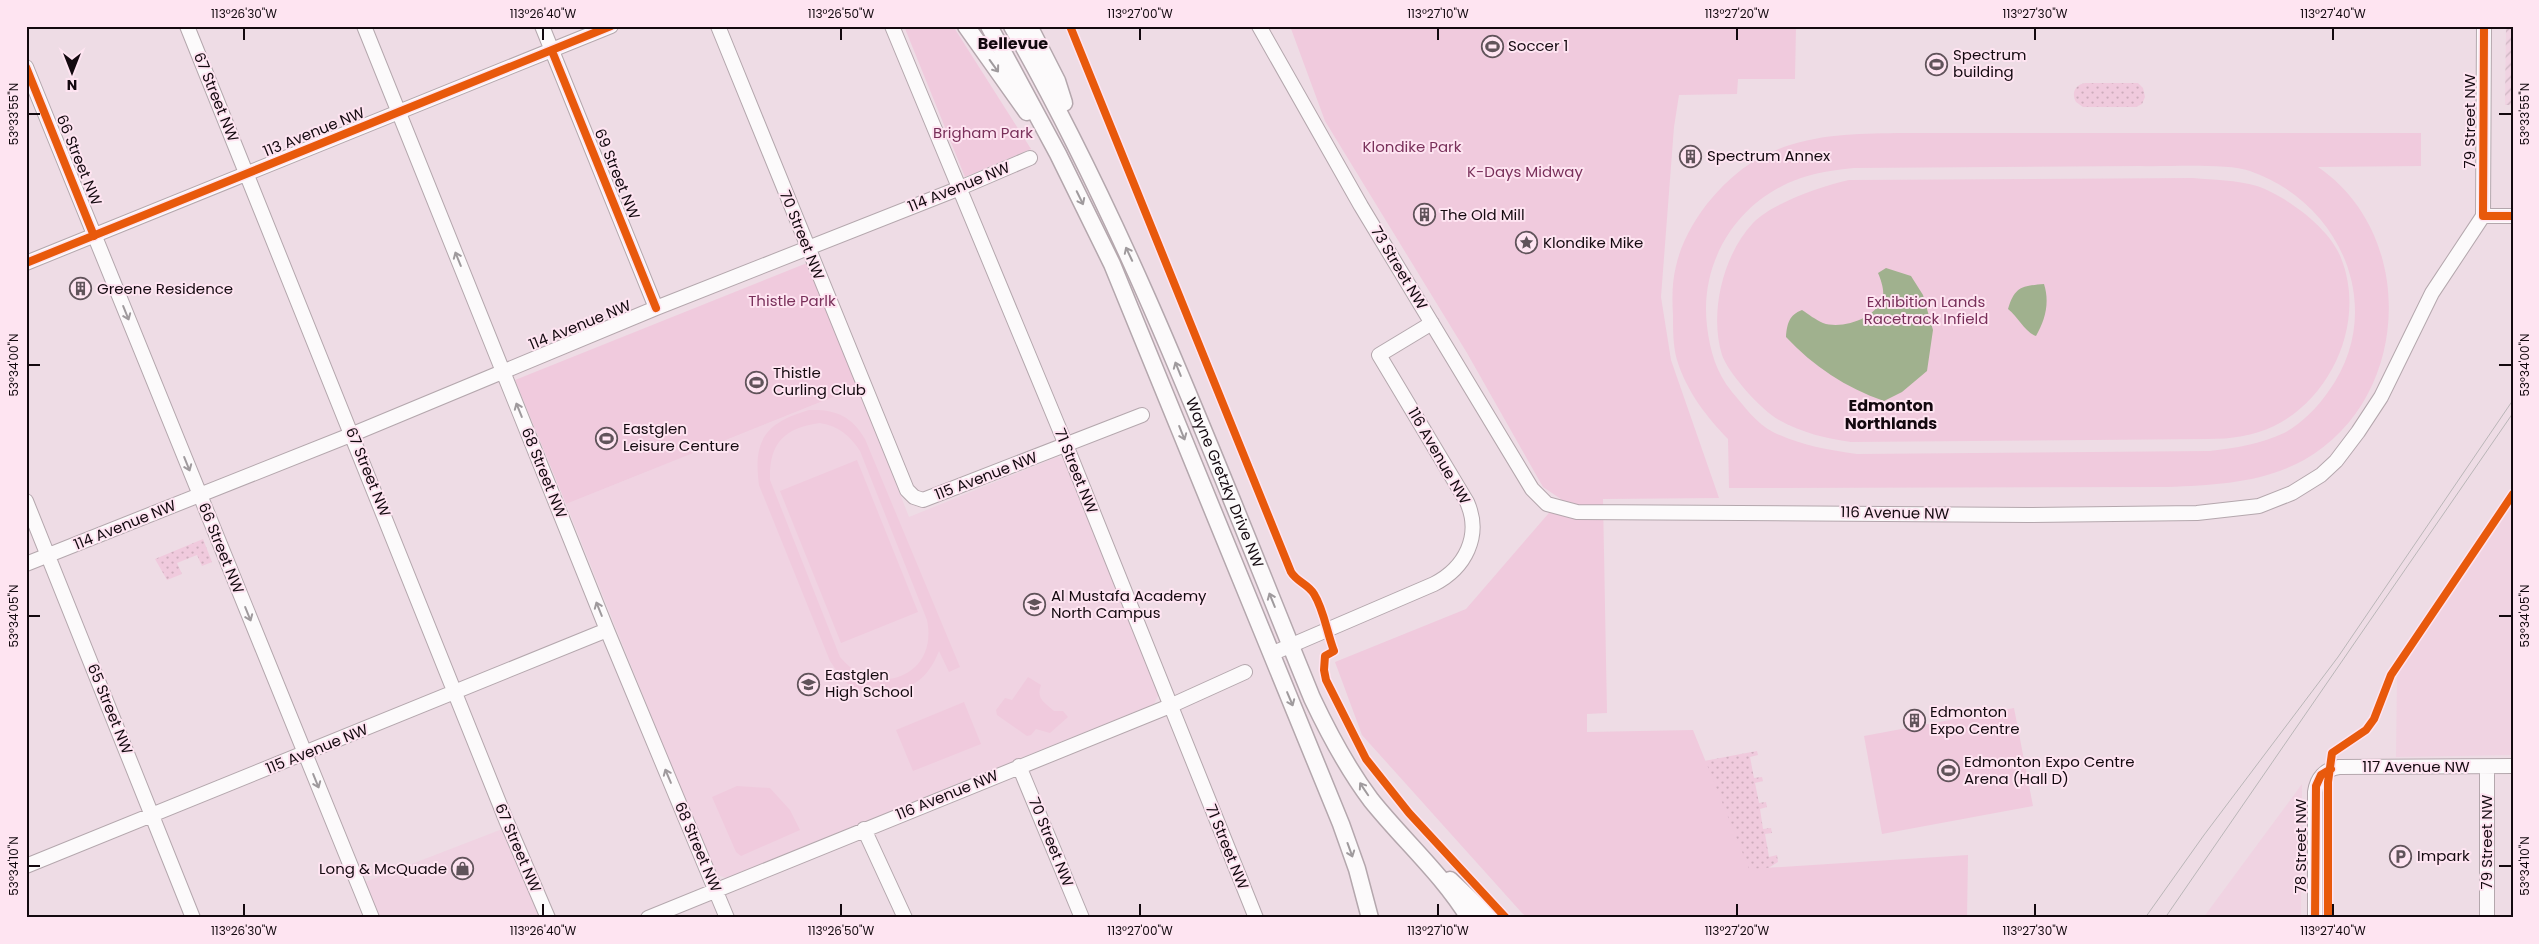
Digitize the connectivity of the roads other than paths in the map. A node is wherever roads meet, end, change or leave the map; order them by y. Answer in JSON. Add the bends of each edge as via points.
{"nodes":[{"id":1,"x":187,"y":26,"type":"edge"},
{"id":2,"x":364,"y":26,"type":"edge"},
{"id":3,"x":542,"y":26,"type":"edge"},
{"id":4,"x":611,"y":26,"type":"edge"},
{"id":5,"x":718,"y":26,"type":"edge"},
{"id":6,"x":892,"y":26,"type":"edge"},
{"id":7,"x":966,"y":26,"type":"edge"},
{"id":8,"x":989,"y":26,"type":"edge"},
{"id":9,"x":1012,"y":26,"type":"edge"},
{"id":10,"x":1030,"y":26,"type":"edge"},
{"id":11,"x":1259,"y":26,"type":"edge"},
{"id":12,"x":2484,"y":26,"type":"edge"},
{"id":13,"x":552,"y":51,"type":"junction"},
{"id":14,"x":26,"y":67,"type":"edge"},
{"id":15,"x":399,"y":113,"type":"junction"},
{"id":16,"x":1080,"y":150,"type":"junction"},
{"id":17,"x":1058,"y":154,"type":"junction"},
{"id":18,"x":1030,"y":158,"type":"dead end"},
{"id":19,"x":247,"y":174,"type":"junction"},
{"id":20,"x":960,"y":188,"type":"junction"},
{"id":21,"x":2483,"y":216,"type":"junction"},
{"id":22,"x":2513,"y":216,"type":"edge"},
{"id":23,"x":94,"y":236,"type":"junction"},
{"id":24,"x":807,"y":248,"type":"junction"},
{"id":25,"x":26,"y":263,"type":"edge"},
{"id":26,"x":656,"y":308,"type":"junction"},
{"id":27,"x":1432,"y":323,"type":"junction"},
{"id":28,"x":504,"y":372,"type":"junction"},
{"id":29,"x":1142,"y":415,"type":"dead end"},
{"id":30,"x":353,"y":434,"type":"junction"},
{"id":31,"x":1066,"y":446,"type":"junction"},
{"id":32,"x":200,"y":494,"type":"junction"},
{"id":33,"x":914,"y":497,"type":"joint"},
{"id":34,"x":26,"y":501,"type":"edge"},
{"id":35,"x":1547,"y":504,"type":"joint"},
{"id":36,"x":48,"y":555,"type":"junction"},
{"id":37,"x":26,"y":564,"type":"edge"},
{"id":38,"x":608,"y":630,"type":"junction"},
{"id":39,"x":1291,"y":646,"type":"junction"},
{"id":40,"x":1271,"y":654,"type":"junction"},
{"id":41,"x":1245,"y":672,"type":"dead end"},
{"id":42,"x":456,"y":692,"type":"junction"},
{"id":43,"x":1170,"y":706,"type":"junction"},
{"id":44,"x":305,"y":755,"type":"junction"},
{"id":45,"x":1019,"y":766,"type":"junction"},
{"id":46,"x":2487,"y":766,"type":"junction"},
{"id":47,"x":2513,"y":766,"type":"edge"},
{"id":48,"x":2322,"y":775,"type":"joint"},
{"id":49,"x":152,"y":817,"type":"junction"},
{"id":50,"x":864,"y":829,"type":"junction"},
{"id":51,"x":1406,"y":839,"type":"junction"},
{"id":52,"x":26,"y":866,"type":"edge"},
{"id":53,"x":716,"y":890,"type":"junction"},
{"id":54,"x":193,"y":918,"type":"edge"},
{"id":55,"x":372,"y":918,"type":"edge"},
{"id":56,"x":548,"y":918,"type":"edge"},
{"id":57,"x":648,"y":918,"type":"edge"},
{"id":58,"x":727,"y":918,"type":"edge"},
{"id":59,"x":905,"y":918,"type":"edge"},
{"id":60,"x":1082,"y":918,"type":"edge"},
{"id":61,"x":1256,"y":918,"type":"edge"},
{"id":62,"x":1370,"y":918,"type":"edge"},
{"id":63,"x":1469,"y":918,"type":"edge"},
{"id":64,"x":1490,"y":918,"type":"edge"},
{"id":65,"x":2315,"y":918,"type":"edge"},
{"id":66,"x":2487,"y":918,"type":"edge"}],
"edges":[{"from":1,"to":19,"type":"street","name":"67 Street NW"},
{"from":2,"to":15,"type":"street","name":"68 Street NW"},
{"from":3,"to":13,"type":"street","name":"69 Street NW"},
{"from":4,"to":13,"type":"street","name":"113 Avenue NW"},
{"from":5,"to":24,"type":"street","name":"70 Street NW"},
{"from":6,"to":20,"type":"street","name":"71 Street NW"},
{"from":7,"to":17,"type":"main road","one_way":true},
{"from":8,"to":17,"type":"main road","name":"Wayne Gretzky Drive NW"},
{"from":9,"to":16,"type":"main road","name":"Wayne Gretzky Drive NW"},
{"from":10,"to":16,"type":"main road","via":[[1057,81]]},
{"from":11,"to":27,"type":"street","name":"73 Street NW"},
{"from":12,"to":21,"type":"street","name":"79 Street NW"},
{"from":13,"to":15,"type":"street","name":"113 Avenue NW"},
{"from":13,"to":26,"type":"street","name":"69 Street NW"},
{"from":14,"to":23,"type":"street","name":"66 Street NW"},
{"from":15,"to":19,"type":"street","name":"113 Avenue NW"},
{"from":28,"to":15,"type":"street","name":"68 Street NW","one_way":true},
{"from":39,"to":16,"type":"main road","name":"Wayne Gretzky Drive NW","one_way":true,"via":[[1149,298]]},
{"from":17,"to":40,"type":"main road","name":"Wayne Gretzky Drive NW","one_way":true,"via":[[1112,264]]},
{"from":18,"to":20,"type":"street","name":"114 Avenue NW"},
{"from":19,"to":23,"type":"street","name":"113 Avenue NW"},
{"from":19,"to":30,"type":"street","name":"67 Street NW"},
{"from":20,"to":24,"type":"street","name":"114 Avenue NW"},
{"from":20,"to":31,"type":"street","name":"71 Street NW"},
{"from":21,"to":22,"type":"street"},
{"from":21,"to":35,"type":"street","name":"116 Avenue NW","via":[[2432,293],[2381,398],[2336,461],[2321,475],[2273,502],[2244,509],[2197,513],[2028,515],[1578,512]]},
{"from":23,"to":25,"type":"street","name":"113 Avenue NW"},
{"from":23,"to":32,"type":"street","name":"66 Street NW","one_way":true},
{"from":24,"to":26,"type":"street","name":"114 Avenue NW"},
{"from":24,"to":33,"type":"street","name":"70 Street NW","via":[[907,490]]},
{"from":26,"to":28,"type":"street","name":"114 Avenue NW"},
{"from":27,"to":35,"type":"street","name":"73 Street NW","via":[[1532,489]]},
{"from":27,"to":39,"type":"street","name":"116 Avenue NW","via":[[1379,355],[1468,502],[1474,528],[1470,546],[1446,578]]},
{"from":28,"to":30,"type":"street","name":"114 Avenue NW"},
{"from":38,"to":28,"type":"street","name":"68 Street NW","one_way":true},
{"from":29,"to":31,"type":"street","name":"115 Avenue NW"},
{"from":30,"to":32,"type":"street","name":"114 Avenue NW"},
{"from":30,"to":42,"type":"street","name":"67 Street NW"},
{"from":31,"to":33,"type":"street","name":"115 Avenue NW","via":[[923,500]]},
{"from":31,"to":43,"type":"street","name":"71 Street NW"},
{"from":32,"to":36,"type":"street","name":"114 Avenue NW"},
{"from":32,"to":44,"type":"street","name":"66 Street NW","one_way":true},
{"from":34,"to":36,"type":"street","name":"65 Street NW"},
{"from":36,"to":37,"type":"street","name":"114 Avenue NW"},
{"from":36,"to":49,"type":"street","name":"65 Street NW"},
{"from":38,"to":42,"type":"street","name":"115 Avenue NW"},
{"from":53,"to":38,"type":"street","name":"68 Street NW","one_way":true},
{"from":39,"to":40,"type":"street","name":"116 Avenue NW"},
{"from":51,"to":39,"type":"main road","name":"Wayne Gretzky Drive NW","one_way":true,"via":[[1371,800],[1335,747]]},
{"from":40,"to":62,"type":"main road","name":"Wayne Gretzky Drive NW","one_way":true,"via":[[1341,824]]},
{"from":41,"to":43,"type":"street","name":"116 Avenue NW"},
{"from":42,"to":44,"type":"street","name":"115 Avenue NW"},
{"from":42,"to":56,"type":"street","name":"67 Street NW"},
{"from":43,"to":45,"type":"street","name":"116 Avenue NW"},
{"from":43,"to":61,"type":"street","name":"71 Street NW"},
{"from":44,"to":49,"type":"street","name":"115 Avenue NW"},
{"from":44,"to":55,"type":"street","name":"66 Street NW","one_way":true},
{"from":45,"to":50,"type":"street","name":"116 Avenue NW"},
{"from":45,"to":60,"type":"street","name":"70 Street NW"},
{"from":46,"to":47,"type":"street","name":"117 Avenue NW"},
{"from":46,"to":48,"type":"street","name":"117 Avenue NW","via":[[2339,767]]},
{"from":46,"to":66,"type":"street","name":"79 Street NW"},
{"from":48,"to":65,"type":"street","name":"78 Street NW","via":[[2315,792]]},
{"from":49,"to":52,"type":"street","name":"115 Avenue NW"},
{"from":49,"to":54,"type":"street","name":"65 Street NW"},
{"from":50,"to":53,"type":"street","name":"116 Avenue NW"},
{"from":50,"to":59,"type":"street"},
{"from":51,"to":63,"type":"main road","name":"Wayne Gretzky Drive NW"},
{"from":51,"to":64,"type":"main road"},
{"from":53,"to":57,"type":"street","name":"116 Avenue NW"},
{"from":53,"to":58,"type":"street","name":"68 Street NW"}]}
